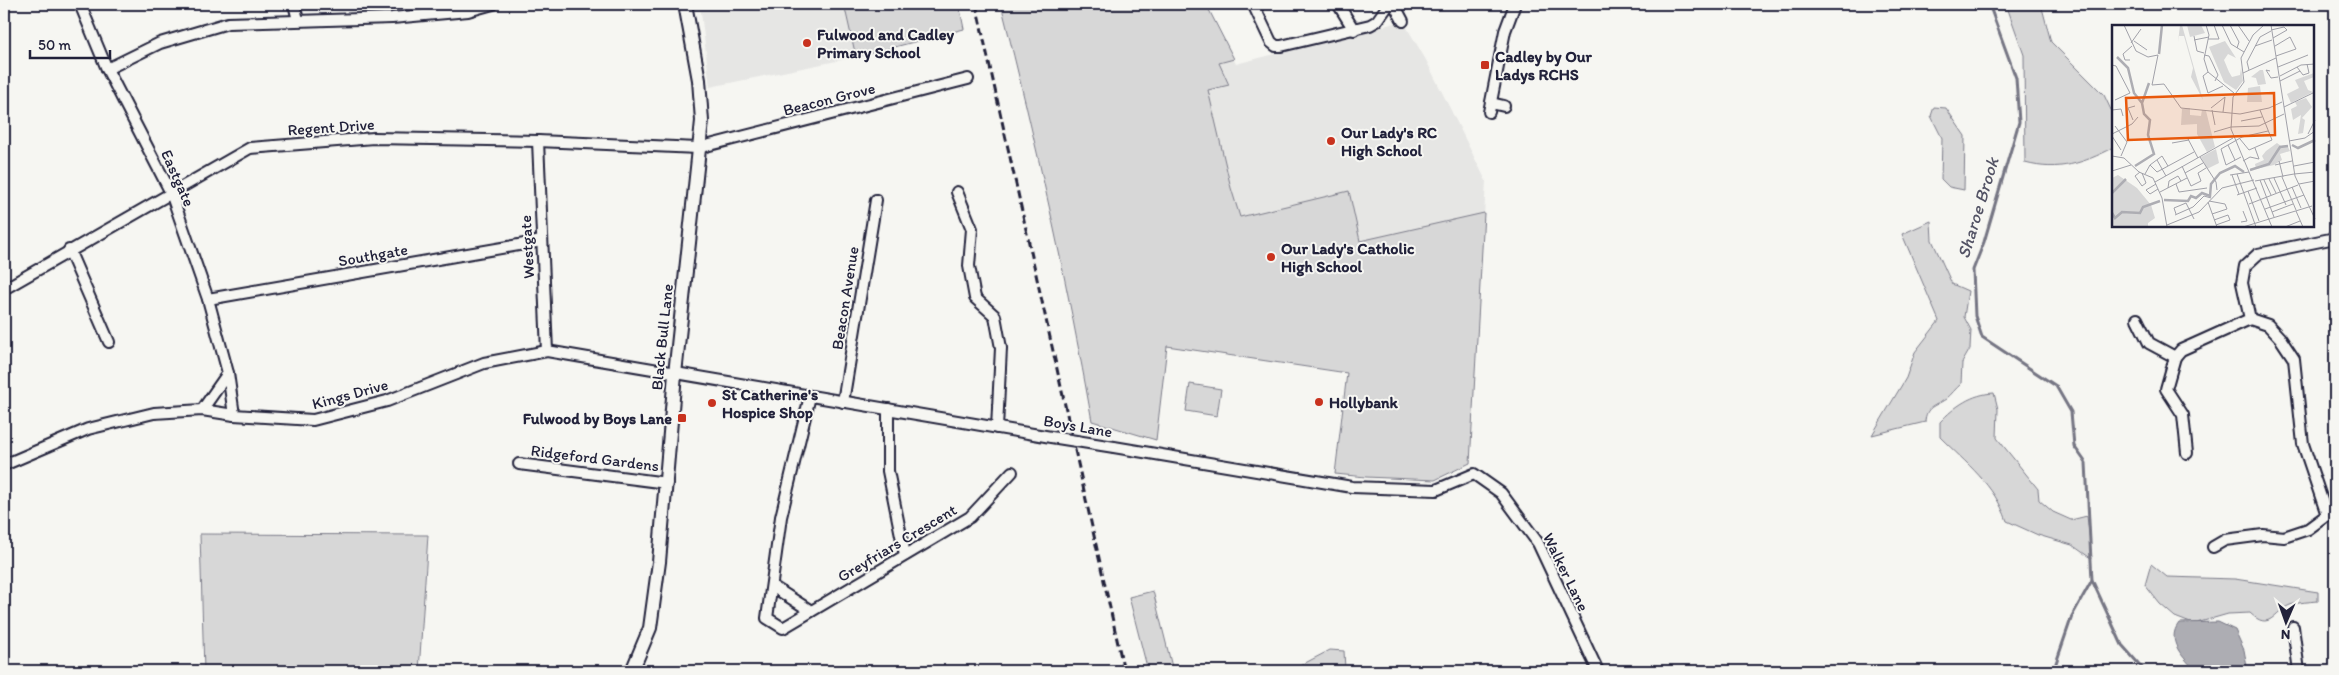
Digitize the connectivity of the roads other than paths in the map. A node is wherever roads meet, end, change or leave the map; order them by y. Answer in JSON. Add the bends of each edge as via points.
{"nodes":[{"id":1,"x":80,"y":4,"type":"edge"},
{"id":2,"x":294,"y":4,"type":"edge"},
{"id":3,"x":493,"y":4,"type":"edge"},
{"id":4,"x":685,"y":4,"type":"edge"},
{"id":5,"x":1253,"y":4,"type":"edge"},
{"id":6,"x":1338,"y":4,"type":"edge"},
{"id":7,"x":1389,"y":4,"type":"edge"},
{"id":8,"x":1394,"y":4,"type":"edge"},
{"id":9,"x":1514,"y":4,"type":"edge"},
{"id":10,"x":298,"y":20,"type":"junction"},
{"id":11,"x":1403,"y":21,"type":"dead end"},
{"id":12,"x":1354,"y":30,"type":"junction"},
{"id":13,"x":107,"y":69,"type":"junction"},
{"id":14,"x":968,"y":79,"type":"dead end"},
{"id":15,"x":1504,"y":106,"type":"dead end"},
{"id":16,"x":538,"y":142,"type":"junction"},
{"id":17,"x":698,"y":148,"type":"junction"},
{"id":18,"x":957,"y":192,"type":"dead end"},
{"id":19,"x":171,"y":193,"type":"junction"},
{"id":20,"x":876,"y":200,"type":"dead end"},
{"id":21,"x":2335,"y":238,"type":"edge"},
{"id":22,"x":542,"y":241,"type":"junction"},
{"id":23,"x":69,"y":250,"type":"junction"},
{"id":24,"x":4,"y":289,"type":"edge"},
{"id":25,"x":208,"y":299,"type":"junction"},
{"id":26,"x":2137,"y":319,"type":"dead end"},
{"id":27,"x":2250,"y":319,"type":"junction"},
{"id":28,"x":109,"y":342,"type":"dead end"},
{"id":29,"x":547,"y":351,"type":"junction"},
{"id":30,"x":2175,"y":357,"type":"junction"},
{"id":31,"x":228,"y":373,"type":"junction"},
{"id":32,"x":675,"y":374,"type":"junction"},
{"id":33,"x":810,"y":396,"type":"junction"},
{"id":34,"x":843,"y":402,"type":"junction"},
{"id":35,"x":888,"y":409,"type":"junction"},
{"id":36,"x":202,"y":410,"type":"junction"},
{"id":37,"x":234,"y":414,"type":"junction"},
{"id":38,"x":997,"y":428,"type":"junction"},
{"id":39,"x":2187,"y":453,"type":"dead end"},
{"id":40,"x":519,"y":464,"type":"dead end"},
{"id":41,"x":4,"y":465,"type":"edge"},
{"id":42,"x":1012,"y":472,"type":"dead end"},
{"id":43,"x":1474,"y":474,"type":"joint"},
{"id":44,"x":667,"y":483,"type":"junction"},
{"id":45,"x":2213,"y":547,"type":"dead end"},
{"id":46,"x":905,"y":555,"type":"junction"},
{"id":47,"x":772,"y":586,"type":"junction"},
{"id":48,"x":812,"y":611,"type":"junction"},
{"id":49,"x":2293,"y":627,"type":"dead end"},
{"id":50,"x":632,"y":671,"type":"edge"},
{"id":51,"x":1598,"y":671,"type":"edge"},
{"id":52,"x":2299,"y":671,"type":"edge"}],
"edges":[{"from":1,"to":13,"type":"street","name":"Eastgate"},
{"from":2,"to":10,"type":"street"},
{"from":3,"to":10,"type":"street","via":[[468,11],[392,18]]},
{"from":4,"to":17,"type":"street","name":"Black Bull Lane","via":[[699,80],[702,121]]},
{"from":5,"to":12,"type":"street","via":[[1276,46]]},
{"from":6,"to":12,"type":"street"},
{"from":7,"to":12,"type":"street","via":[[1377,21]]},
{"from":8,"to":11,"type":"street"},
{"from":9,"to":15,"type":"street","via":[[1505,31],[1490,107]]},
{"from":10,"to":13,"type":"street","via":[[228,24],[160,43]]},
{"from":13,"to":19,"type":"street","name":"Eastgate"},
{"from":14,"to":17,"type":"street","name":"Beacon Grove"},
{"from":16,"to":17,"type":"street","name":"Regent Drive"},
{"from":16,"to":19,"type":"street","name":"Regent Drive","via":[[374,138],[250,148]]},
{"from":16,"to":22,"type":"street","name":"Westgate"},
{"from":17,"to":32,"type":"street","name":"Black Bull Lane"},
{"from":18,"to":38,"type":"street","via":[[972,229],[969,266],[975,298],[994,316],[1001,348]]},
{"from":19,"to":23,"type":"street","name":"Regent Drive"},
{"from":19,"to":25,"type":"street","name":"Eastgate"},
{"from":20,"to":34,"type":"street","name":"Beacon Avenue"},
{"from":21,"to":27,"type":"street","via":[[2258,254],[2245,266],[2242,282]]},
{"from":22,"to":25,"type":"street","name":"Southgate"},
{"from":22,"to":29,"type":"street","name":"Westgate"},
{"from":23,"to":24,"type":"street","name":"Regent Drive"},
{"from":23,"to":28,"type":"street"},
{"from":25,"to":31,"type":"street","name":"Eastgate"},
{"from":26,"to":30,"type":"street","via":[[2149,343]]},
{"from":27,"to":30,"type":"street","via":[[2181,350]]},
{"from":27,"to":45,"type":"street","via":[[2268,325],[2294,360],[2303,444],[2327,515],[2308,529],[2284,537],[2225,540]]},
{"from":29,"to":32,"type":"street","name":"Kings Drive"},
{"from":29,"to":37,"type":"street","name":"Kings Drive","via":[[484,363],[387,401],[312,420]]},
{"from":30,"to":39,"type":"street","via":[[2166,389],[2183,415]]},
{"from":31,"to":36,"type":"street"},
{"from":31,"to":37,"type":"street","name":"Eastgate"},
{"from":32,"to":33,"type":"street","name":"Boys Lane"},
{"from":32,"to":44,"type":"street","name":"Black Bull Lane"},
{"from":33,"to":34,"type":"street","name":"Boys Lane"},
{"from":33,"to":47,"type":"street","name":"Greyfriars Crescent","via":[[780,517]]},
{"from":34,"to":35,"type":"street","name":"Boys Lane"},
{"from":35,"to":38,"type":"street","name":"Boys Lane"},
{"from":35,"to":46,"type":"street","via":[[888,471]]},
{"from":36,"to":37,"type":"street","name":"Kings Drive"},
{"from":36,"to":41,"type":"street","name":"Kings Drive","via":[[154,413],[88,430]]},
{"from":38,"to":43,"type":"street","name":"Boys Lane","bridge":true,"via":[[1352,487],[1436,490]]},
{"from":40,"to":44,"type":"street","name":"Ridgeford Gardens"},
{"from":42,"to":46,"type":"street","name":"Greyfriars Crescent","via":[[970,517]]},
{"from":43,"to":51,"type":"street","name":"Walker Lane","via":[[1501,493],[1538,543]]},
{"from":44,"to":50,"type":"street","name":"Black Bull Lane","via":[[650,628]]},
{"from":46,"to":48,"type":"street","name":"Greyfriars Crescent"},
{"from":47,"to":48,"type":"street"},
{"from":47,"to":48,"type":"street","name":"Greyfriars Crescent","via":[[768,618],[783,628]]},
{"from":49,"to":52,"type":"street"}]}
